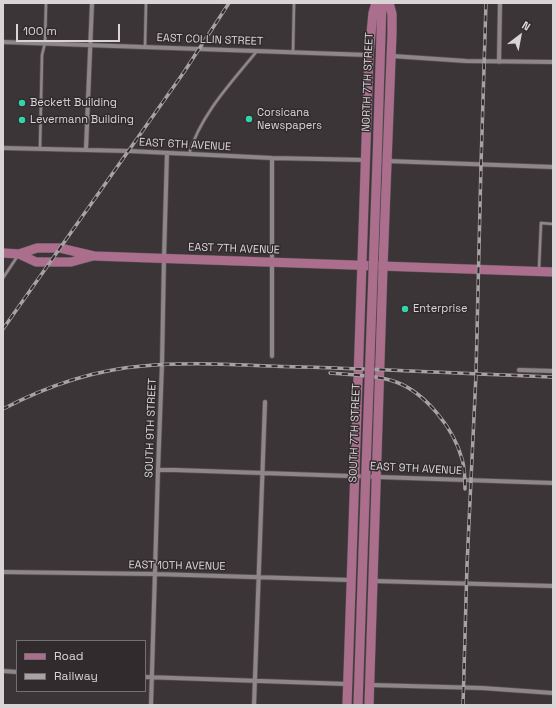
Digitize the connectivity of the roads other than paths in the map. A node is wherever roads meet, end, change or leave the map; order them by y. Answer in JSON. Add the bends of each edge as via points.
{"nodes":[{"id":1,"x":46,"y":3,"type":"edge"},
{"id":2,"x":92,"y":3,"type":"edge"},
{"id":3,"x":146,"y":3,"type":"edge"},
{"id":4,"x":294,"y":3,"type":"edge"},
{"id":5,"x":376,"y":3,"type":"edge"},
{"id":6,"x":382,"y":3,"type":"edge"},
{"id":7,"x":389,"y":3,"type":"edge"},
{"id":8,"x":500,"y":3,"type":"edge"},
{"id":9,"x":3,"y":42,"type":"edge"},
{"id":10,"x":45,"y":43,"type":"junction"},
{"id":11,"x":90,"y":45,"type":"junction"},
{"id":12,"x":146,"y":47,"type":"junction"},
{"id":13,"x":258,"y":51,"type":"junction"},
{"id":14,"x":293,"y":52,"type":"junction"},
{"id":15,"x":369,"y":55,"type":"junction"},
{"id":16,"x":391,"y":56,"type":"junction"},
{"id":17,"x":499,"y":62,"type":"junction"},
{"id":18,"x":553,"y":62,"type":"edge"},
{"id":19,"x":3,"y":148,"type":"edge"},
{"id":20,"x":40,"y":148,"type":"junction"},
{"id":21,"x":86,"y":149,"type":"junction"},
{"id":22,"x":167,"y":152,"type":"junction"},
{"id":23,"x":189,"y":154,"type":"junction"},
{"id":24,"x":272,"y":158,"type":"junction"},
{"id":25,"x":366,"y":160,"type":"junction"},
{"id":26,"x":387,"y":161,"type":"junction"},
{"id":27,"x":377,"y":162,"type":"joint"},
{"id":28,"x":553,"y":167,"type":"edge"},
{"id":29,"x":553,"y":224,"type":"edge"},
{"id":30,"x":3,"y":253,"type":"edge"},
{"id":31,"x":19,"y":254,"type":"junction"},
{"id":32,"x":94,"y":256,"type":"junction"},
{"id":33,"x":164,"y":258,"type":"junction"},
{"id":34,"x":272,"y":262,"type":"junction"},
{"id":35,"x":362,"y":265,"type":"junction"},
{"id":36,"x":382,"y":266,"type":"junction"},
{"id":37,"x":539,"y":271,"type":"junction"},
{"id":38,"x":553,"y":272,"type":"edge"},
{"id":39,"x":3,"y":278,"type":"edge"},
{"id":40,"x":272,"y":356,"type":"dead end"},
{"id":41,"x":519,"y":370,"type":"dead end"},
{"id":42,"x":553,"y":371,"type":"edge"},
{"id":43,"x":265,"y":402,"type":"dead end"},
{"id":44,"x":158,"y":470,"type":"junction"},
{"id":45,"x":263,"y":473,"type":"junction"},
{"id":46,"x":354,"y":476,"type":"junction"},
{"id":47,"x":377,"y":476,"type":"junction"},
{"id":48,"x":553,"y":483,"type":"edge"},
{"id":49,"x":3,"y":572,"type":"edge"},
{"id":50,"x":155,"y":574,"type":"junction"},
{"id":51,"x":258,"y":577,"type":"junction"},
{"id":52,"x":351,"y":580,"type":"junction"},
{"id":53,"x":374,"y":581,"type":"junction"},
{"id":54,"x":553,"y":586,"type":"edge"},
{"id":55,"x":3,"y":671,"type":"edge"},
{"id":56,"x":16,"y":672,"type":"edge"},
{"id":57,"x":146,"y":677,"type":"edge"},
{"id":58,"x":152,"y":677,"type":"junction"},
{"id":59,"x":255,"y":681,"type":"junction"},
{"id":60,"x":347,"y":684,"type":"junction"},
{"id":61,"x":371,"y":685,"type":"junction"},
{"id":62,"x":553,"y":693,"type":"edge"},
{"id":63,"x":151,"y":705,"type":"edge"},
{"id":64,"x":254,"y":705,"type":"edge"},
{"id":65,"x":346,"y":705,"type":"edge"},
{"id":66,"x":358,"y":705,"type":"edge"},
{"id":67,"x":369,"y":705,"type":"edge"}],
"edges":[{"from":1,"to":10,"type":"lane"},
{"from":2,"to":11,"type":"street"},
{"from":3,"to":12,"type":"lane"},
{"from":4,"to":14,"type":"lane"},
{"from":5,"to":15,"type":"main road"},
{"from":6,"to":27,"type":"main road","name":"NORTH 7TH STREET"},
{"from":7,"to":16,"type":"main road","via":[[392,14]]},
{"from":8,"to":17,"type":"street"},
{"from":9,"to":10,"type":"street","name":"EAST COLLIN STREET"},
{"from":10,"to":11,"type":"street","name":"EAST COLLIN STREET"},
{"from":10,"to":20,"type":"lane","via":[[42,55]]},
{"from":11,"to":12,"type":"street","name":"EAST COLLIN STREET"},
{"from":11,"to":21,"type":"street"},
{"from":12,"to":13,"type":"street","name":"EAST COLLIN STREET"},
{"from":13,"to":14,"type":"street","name":"EAST COLLIN STREET"},
{"from":13,"to":23,"type":"lane","via":[[220,96],[194,138]]},
{"from":14,"to":15,"type":"street","name":"EAST COLLIN STREET"},
{"from":15,"to":25,"type":"main road"},
{"from":16,"to":17,"type":"street"},
{"from":16,"to":26,"type":"main road"},
{"from":17,"to":18,"type":"street"},
{"from":19,"to":20,"type":"street","name":"EAST 6TH AVENUE"},
{"from":20,"to":21,"type":"street","name":"EAST 6TH AVENUE"},
{"from":21,"to":22,"type":"street","name":"EAST 6TH AVENUE"},
{"from":22,"to":23,"type":"street","name":"EAST 6TH AVENUE"},
{"from":22,"to":33,"type":"street","name":"SOUTH 9TH STREET"},
{"from":23,"to":24,"type":"street","name":"EAST 6TH AVENUE"},
{"from":24,"to":25,"type":"street","name":"EAST 6TH AVENUE"},
{"from":24,"to":34,"type":"street"},
{"from":25,"to":35,"type":"main road"},
{"from":26,"to":28,"type":"street"},
{"from":26,"to":36,"type":"main road"},
{"from":27,"to":66,"type":"main road","name":"SOUTH 7TH STREET","bridge":true},
{"from":29,"to":37,"type":"lane","via":[[541,223]]},
{"from":30,"to":31,"type":"main road","name":"EAST 7TH AVENUE"},
{"from":31,"to":32,"type":"main road","name":"EAST 7TH AVENUE","via":[[37,248],[60,248]]},
{"from":31,"to":32,"type":"main road","name":"EAST 7TH AVENUE","via":[[36,262],[71,262]]},
{"from":31,"to":39,"type":"lane"},
{"from":32,"to":33,"type":"main road","name":"EAST 7TH AVENUE"},
{"from":33,"to":34,"type":"main road","name":"EAST 7TH AVENUE"},
{"from":33,"to":44,"type":"street","name":"SOUTH 9TH STREET"},
{"from":34,"to":35,"type":"main road","name":"EAST 7TH AVENUE"},
{"from":34,"to":40,"type":"street"},
{"from":35,"to":36,"type":"main road","name":"EAST 7TH AVENUE"},
{"from":35,"to":46,"type":"main road"},
{"from":36,"to":37,"type":"main road","name":"EAST 7TH AVENUE"},
{"from":36,"to":47,"type":"main road"},
{"from":37,"to":38,"type":"main road","name":"EAST 7TH AVENUE"},
{"from":41,"to":42,"type":"street"},
{"from":43,"to":45,"type":"street"},
{"from":44,"to":45,"type":"street","name":"EAST 9TH AVENUE"},
{"from":44,"to":50,"type":"street","name":"SOUTH 9TH STREET"},
{"from":45,"to":46,"type":"street","name":"EAST 9TH AVENUE"},
{"from":45,"to":51,"type":"street"},
{"from":46,"to":47,"type":"street","name":"EAST 9TH AVENUE"},
{"from":46,"to":52,"type":"main road"},
{"from":47,"to":48,"type":"street","name":"EAST 9TH AVENUE"},
{"from":47,"to":53,"type":"main road"},
{"from":49,"to":50,"type":"street","name":"EAST 10TH AVENUE"},
{"from":50,"to":51,"type":"street","name":"EAST 10TH AVENUE"},
{"from":50,"to":58,"type":"street","name":"SOUTH 9TH STREET"},
{"from":51,"to":52,"type":"street","name":"EAST 10TH AVENUE"},
{"from":51,"to":59,"type":"street"},
{"from":52,"to":60,"type":"main road"},
{"from":53,"to":54,"type":"street"},
{"from":53,"to":61,"type":"main road"},
{"from":55,"to":56,"type":"street"},
{"from":57,"to":58,"type":"street"},
{"from":58,"to":59,"type":"street"},
{"from":58,"to":63,"type":"street","name":"SOUTH 9TH STREET"},
{"from":59,"to":60,"type":"street"},
{"from":59,"to":64,"type":"street"},
{"from":60,"to":65,"type":"main road"},
{"from":61,"to":62,"type":"street"},
{"from":61,"to":67,"type":"main road"}]}
